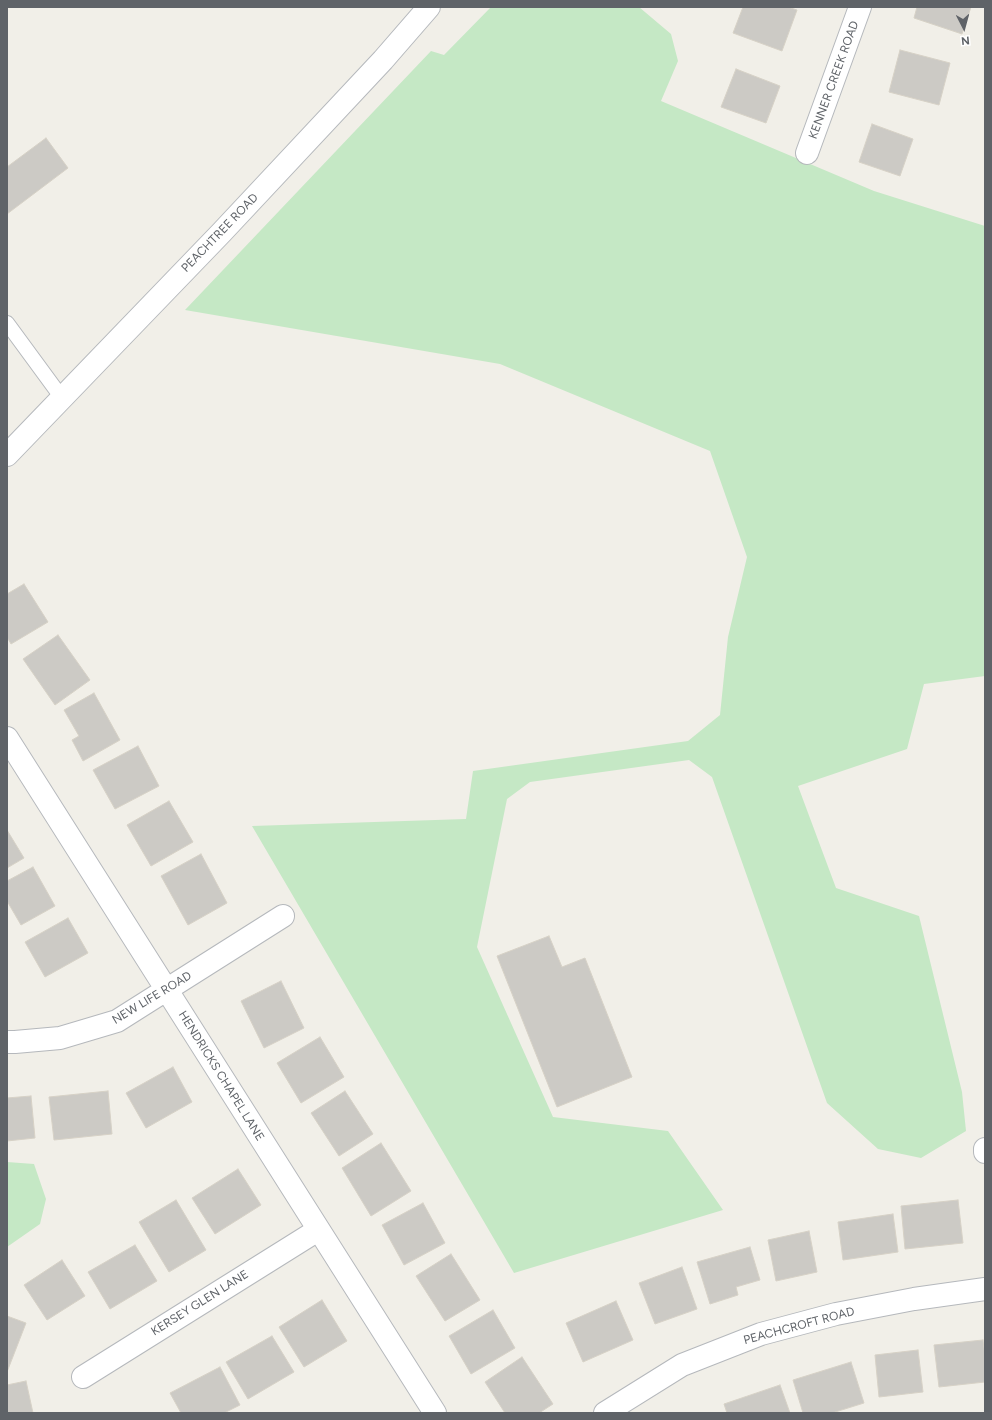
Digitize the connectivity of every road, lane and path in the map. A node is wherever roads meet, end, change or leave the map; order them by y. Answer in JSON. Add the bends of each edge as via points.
{"nodes":[{"id":1,"x":429,"y":7,"type":"edge"},
{"id":2,"x":860,"y":7,"type":"edge"},
{"id":3,"x":807,"y":153,"type":"dead end"},
{"id":4,"x":7,"y":323,"type":"edge"},
{"id":5,"x":62,"y":398,"type":"junction"},
{"id":6,"x":7,"y":455,"type":"edge"},
{"id":7,"x":7,"y":738,"type":"edge"},
{"id":8,"x":283,"y":916,"type":"dead end"},
{"id":9,"x":166,"y":991,"type":"junction"},
{"id":10,"x":7,"y":1042,"type":"edge"},
{"id":11,"x":318,"y":1230,"type":"junction"},
{"id":12,"x":985,"y":1289,"type":"edge"},
{"id":13,"x":83,"y":1377,"type":"dead end"},
{"id":14,"x":435,"y":1413,"type":"edge"},
{"id":15,"x":604,"y":1413,"type":"edge"}],
"edges":[{"from":1,"to":5,"type":"street","name":"PEACHTREE ROAD","via":[[383,60],[233,220]]},
{"from":2,"to":3,"type":"street","name":"KENNER CREEK ROAD"},
{"from":4,"to":5,"type":"lane"},
{"from":5,"to":6,"type":"street","name":"PEACHTREE ROAD"},
{"from":7,"to":9,"type":"street","name":"HENDRICKS CHAPEL LANE"},
{"from":8,"to":9,"type":"street","name":"NEW LIFE ROAD"},
{"from":9,"to":10,"type":"street","name":"NEW LIFE ROAD","via":[[117,1021],[60,1038]]},
{"from":9,"to":11,"type":"street","name":"HENDRICKS CHAPEL LANE"},
{"from":11,"to":13,"type":"street","name":"KERSEY GLEN LANE"},
{"from":11,"to":14,"type":"street","name":"HENDRICKS CHAPEL LANE"},
{"from":12,"to":15,"type":"street","name":"PEACHCROFT ROAD","via":[[836,1314],[761,1334],[682,1365]]}]}
